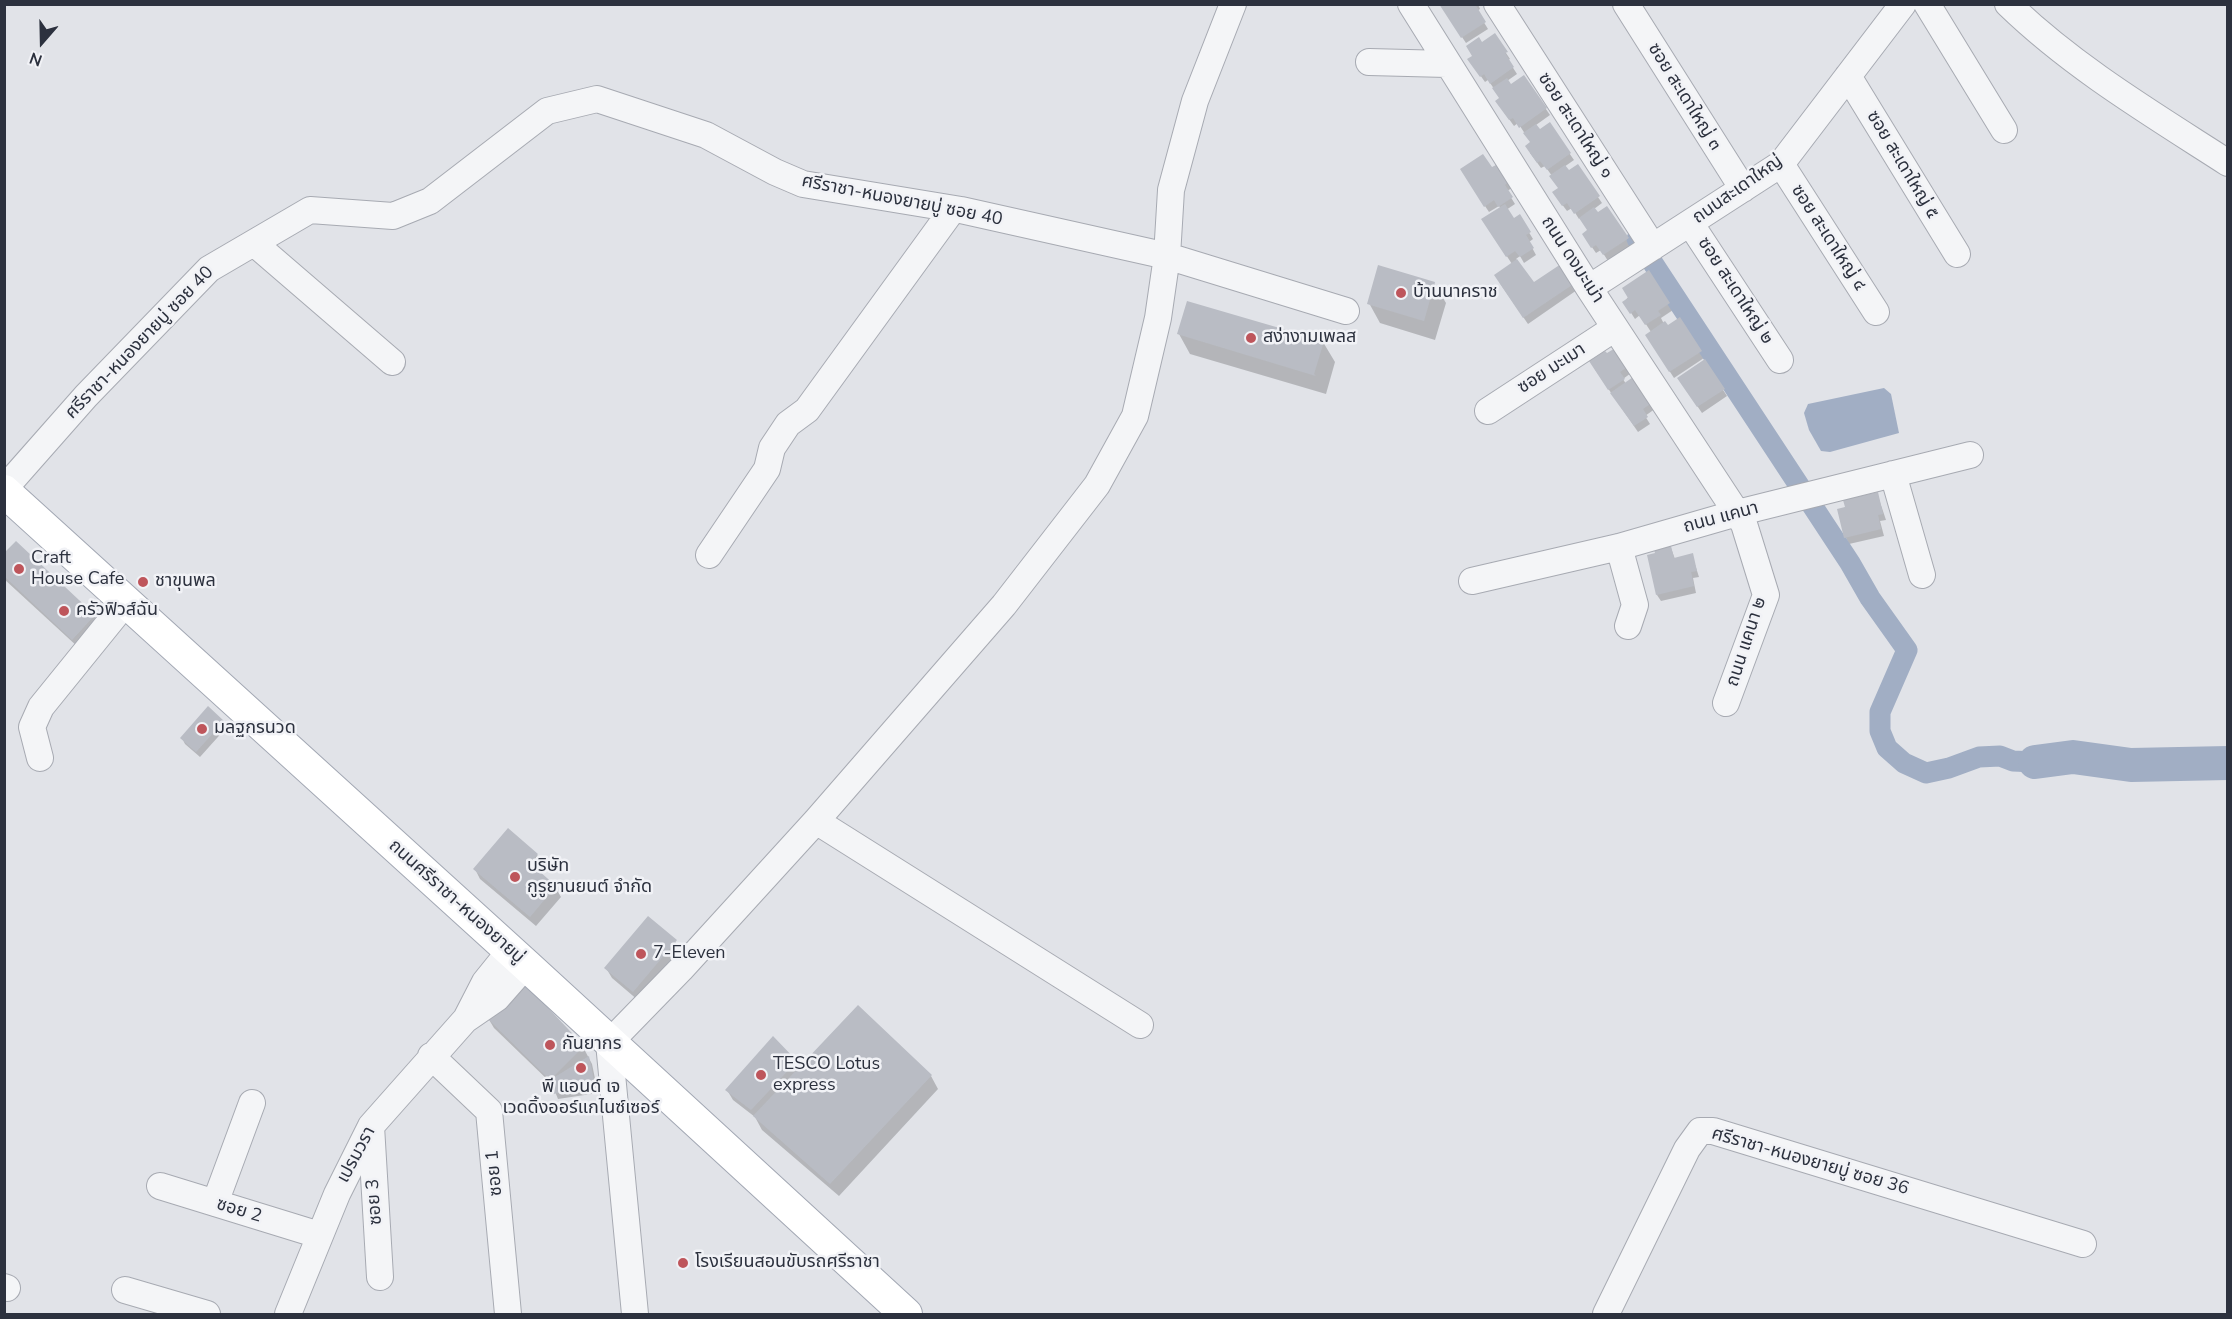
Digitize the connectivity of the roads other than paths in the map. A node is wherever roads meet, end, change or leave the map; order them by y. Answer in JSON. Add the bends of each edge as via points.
{"nodes":[{"id":1,"x":1233,"y":4,"type":"edge"},
{"id":2,"x":1411,"y":4,"type":"edge"},
{"id":3,"x":1497,"y":4,"type":"edge"},
{"id":4,"x":1626,"y":4,"type":"edge"},
{"id":5,"x":1903,"y":4,"type":"edge"},
{"id":6,"x":1927,"y":4,"type":"edge"},
{"id":7,"x":2008,"y":4,"type":"edge"},
{"id":8,"x":1369,"y":62,"type":"dead end"},
{"id":9,"x":1447,"y":64,"type":"junction"},
{"id":10,"x":1848,"y":76,"type":"junction"},
{"id":11,"x":2004,"y":130,"type":"dead end"},
{"id":12,"x":2228,"y":163,"type":"edge"},
{"id":13,"x":1781,"y":165,"type":"junction"},
{"id":14,"x":1743,"y":189,"type":"junction"},
{"id":15,"x":953,"y":209,"type":"junction"},
{"id":16,"x":1690,"y":223,"type":"junction"},
{"id":17,"x":255,"y":244,"type":"junction"},
{"id":18,"x":1644,"y":252,"type":"junction"},
{"id":19,"x":1957,"y":254,"type":"dead end"},
{"id":20,"x":1167,"y":256,"type":"junction"},
{"id":21,"x":1589,"y":288,"type":"junction"},
{"id":22,"x":1346,"y":311,"type":"dead end"},
{"id":23,"x":1876,"y":312,"type":"dead end"},
{"id":24,"x":1615,"y":328,"type":"junction"},
{"id":25,"x":1780,"y":360,"type":"dead end"},
{"id":26,"x":392,"y":362,"type":"dead end"},
{"id":27,"x":1488,"y":411,"type":"dead end"},
{"id":28,"x":1970,"y":455,"type":"dead end"},
{"id":29,"x":1893,"y":474,"type":"junction"},
{"id":30,"x":9,"y":501,"type":"edge"},
{"id":31,"x":1737,"y":513,"type":"junction"},
{"id":32,"x":1619,"y":547,"type":"junction"},
{"id":33,"x":709,"y":555,"type":"dead end"},
{"id":34,"x":1922,"y":575,"type":"dead end"},
{"id":35,"x":1472,"y":580,"type":"dead end"},
{"id":36,"x":126,"y":602,"type":"junction"},
{"id":37,"x":1628,"y":626,"type":"dead end"},
{"id":38,"x":1726,"y":703,"type":"dead end"},
{"id":39,"x":40,"y":758,"type":"dead end"},
{"id":40,"x":816,"y":821,"type":"junction"},
{"id":41,"x":518,"y":958,"type":"junction"},
{"id":42,"x":1140,"y":1025,"type":"dead end"},
{"id":43,"x":609,"y":1043,"type":"junction"},
{"id":44,"x":431,"y":1056,"type":"junction"},
{"id":45,"x":252,"y":1103,"type":"dead end"},
{"id":46,"x":370,"y":1126,"type":"junction"},
{"id":47,"x":160,"y":1186,"type":"dead end"},
{"id":48,"x":215,"y":1203,"type":"junction"},
{"id":49,"x":319,"y":1235,"type":"junction"},
{"id":50,"x":2083,"y":1244,"type":"dead end"},
{"id":51,"x":380,"y":1277,"type":"dead end"},
{"id":52,"x":124,"y":1290,"type":"dead end"},
{"id":53,"x":207,"y":1314,"type":"edge"},
{"id":54,"x":288,"y":1314,"type":"edge"},
{"id":55,"x":508,"y":1314,"type":"edge"},
{"id":56,"x":635,"y":1314,"type":"edge"},
{"id":57,"x":906,"y":1314,"type":"edge"},
{"id":58,"x":1606,"y":1314,"type":"edge"}],
"edges":[{"from":1,"to":20,"type":"street","via":[[1195,101],[1171,190]]},
{"from":2,"to":9,"type":"street","name":"ถนน ดงมะเม่า"},
{"from":3,"to":18,"type":"street","name":"ซอย สะเดาใหญ่ ๑"},
{"from":4,"to":14,"type":"street","name":"ซอย สะเดาใหญ่ ๓"},
{"from":5,"to":10,"type":"street","name":"ถนนสะเดาใหญ่"},
{"from":6,"to":11,"type":"street"},
{"from":7,"to":12,"type":"street","via":[[2033,28],[2111,87]]},
{"from":8,"to":9,"type":"street"},
{"from":9,"to":21,"type":"street","name":"ถนน ดงมะเม่า"},
{"from":10,"to":13,"type":"street","name":"ถนนสะเดาใหญ่"},
{"from":10,"to":19,"type":"street","name":"ซอย สะเดาใหญ่ ๕"},
{"from":13,"to":14,"type":"street","name":"ถนนสะเดาใหญ่"},
{"from":13,"to":23,"type":"street","name":"ซอย สะเดาใหญ่ ๔"},
{"from":14,"to":16,"type":"street","name":"ถนนสะเดาใหญ่"},
{"from":15,"to":17,"type":"street","name":"ศรีราชา-หนองยายบู่ ซอย 40","via":[[803,184],[706,135],[597,99],[547,111],[430,201],[393,216],[310,210]]},
{"from":15,"to":20,"type":"street","name":"ศรีราชา-หนองยายบู่ ซอย 40"},
{"from":15,"to":33,"type":"street","via":[[807,410],[788,424],[772,448],[767,469]]},
{"from":16,"to":18,"type":"street","name":"ถนนสะเดาใหญ่"},
{"from":16,"to":25,"type":"street","name":"ซอย สะเดาใหญ่ ๒"},
{"from":17,"to":26,"type":"street"},
{"from":17,"to":30,"type":"street","name":"ศรีราชา-หนองยายบู่ ซอย 40","via":[[209,269],[86,396]]},
{"from":18,"to":21,"type":"street","name":"ถนนสะเดาใหญ่"},
{"from":20,"to":22,"type":"street","name":"ศรีราชา-หนองยายบู่ ซอย 40"},
{"from":20,"to":40,"type":"street","via":[[1158,318],[1135,416],[1097,485],[1004,605]]},
{"from":21,"to":24,"type":"street","name":"ถนน ดงมะเม่า"},
{"from":24,"to":27,"type":"street","name":"ซอย มะเมา"},
{"from":24,"to":31,"type":"street","name":"ถนน ดงมะเม่า"},
{"from":28,"to":29,"type":"street","name":"ถนน แคนา"},
{"from":29,"to":31,"type":"street","name":"ถนน แคนา"},
{"from":29,"to":34,"type":"street"},
{"from":30,"to":36,"type":"main road","name":"ถนนศรีราชา-หนองยายบู่"},
{"from":31,"to":32,"type":"street","name":"ถนน แคนา"},
{"from":31,"to":38,"type":"street","name":"ถนน แคนา ๒","via":[[1766,595]]},
{"from":32,"to":35,"type":"street","name":"ถนน แคนา"},
{"from":32,"to":37,"type":"street","via":[[1635,605]]},
{"from":36,"to":39,"type":"street","via":[[42,707],[32,727]]},
{"from":36,"to":41,"type":"main road","name":"ถนนศรีราชา-หนองยายบู่"},
{"from":40,"to":42,"type":"street"},
{"from":40,"to":43,"type":"street"},
{"from":41,"to":43,"type":"main road","name":"ถนนศรีราชา-หนองยายบู่"},
{"from":41,"to":44,"type":"street","name":"เปรมวรา","via":[[485,982],[465,1020]]},
{"from":43,"to":56,"type":"street"},
{"from":43,"to":57,"type":"main road","name":"ถนนศรีราชา-หนองยายบู่"},
{"from":44,"to":46,"type":"street","name":"เปรมวรา"},
{"from":44,"to":55,"type":"street","name":"ซอย 1","via":[[489,1111]]},
{"from":45,"to":48,"type":"street"},
{"from":46,"to":49,"type":"street","name":"เปรมวรา"},
{"from":46,"to":51,"type":"street","name":"ซอย 3"},
{"from":47,"to":48,"type":"street","name":"ซอย 2"},
{"from":48,"to":49,"type":"street","name":"ซอย 2"},
{"from":49,"to":54,"type":"street","name":"เปรมวรา"},
{"from":50,"to":58,"type":"street","name":"ศรีราชา-หนองยายบู่ ซอย 36","via":[[1713,1131],[1700,1131],[1687,1149]]},
{"from":52,"to":53,"type":"street"}]}
